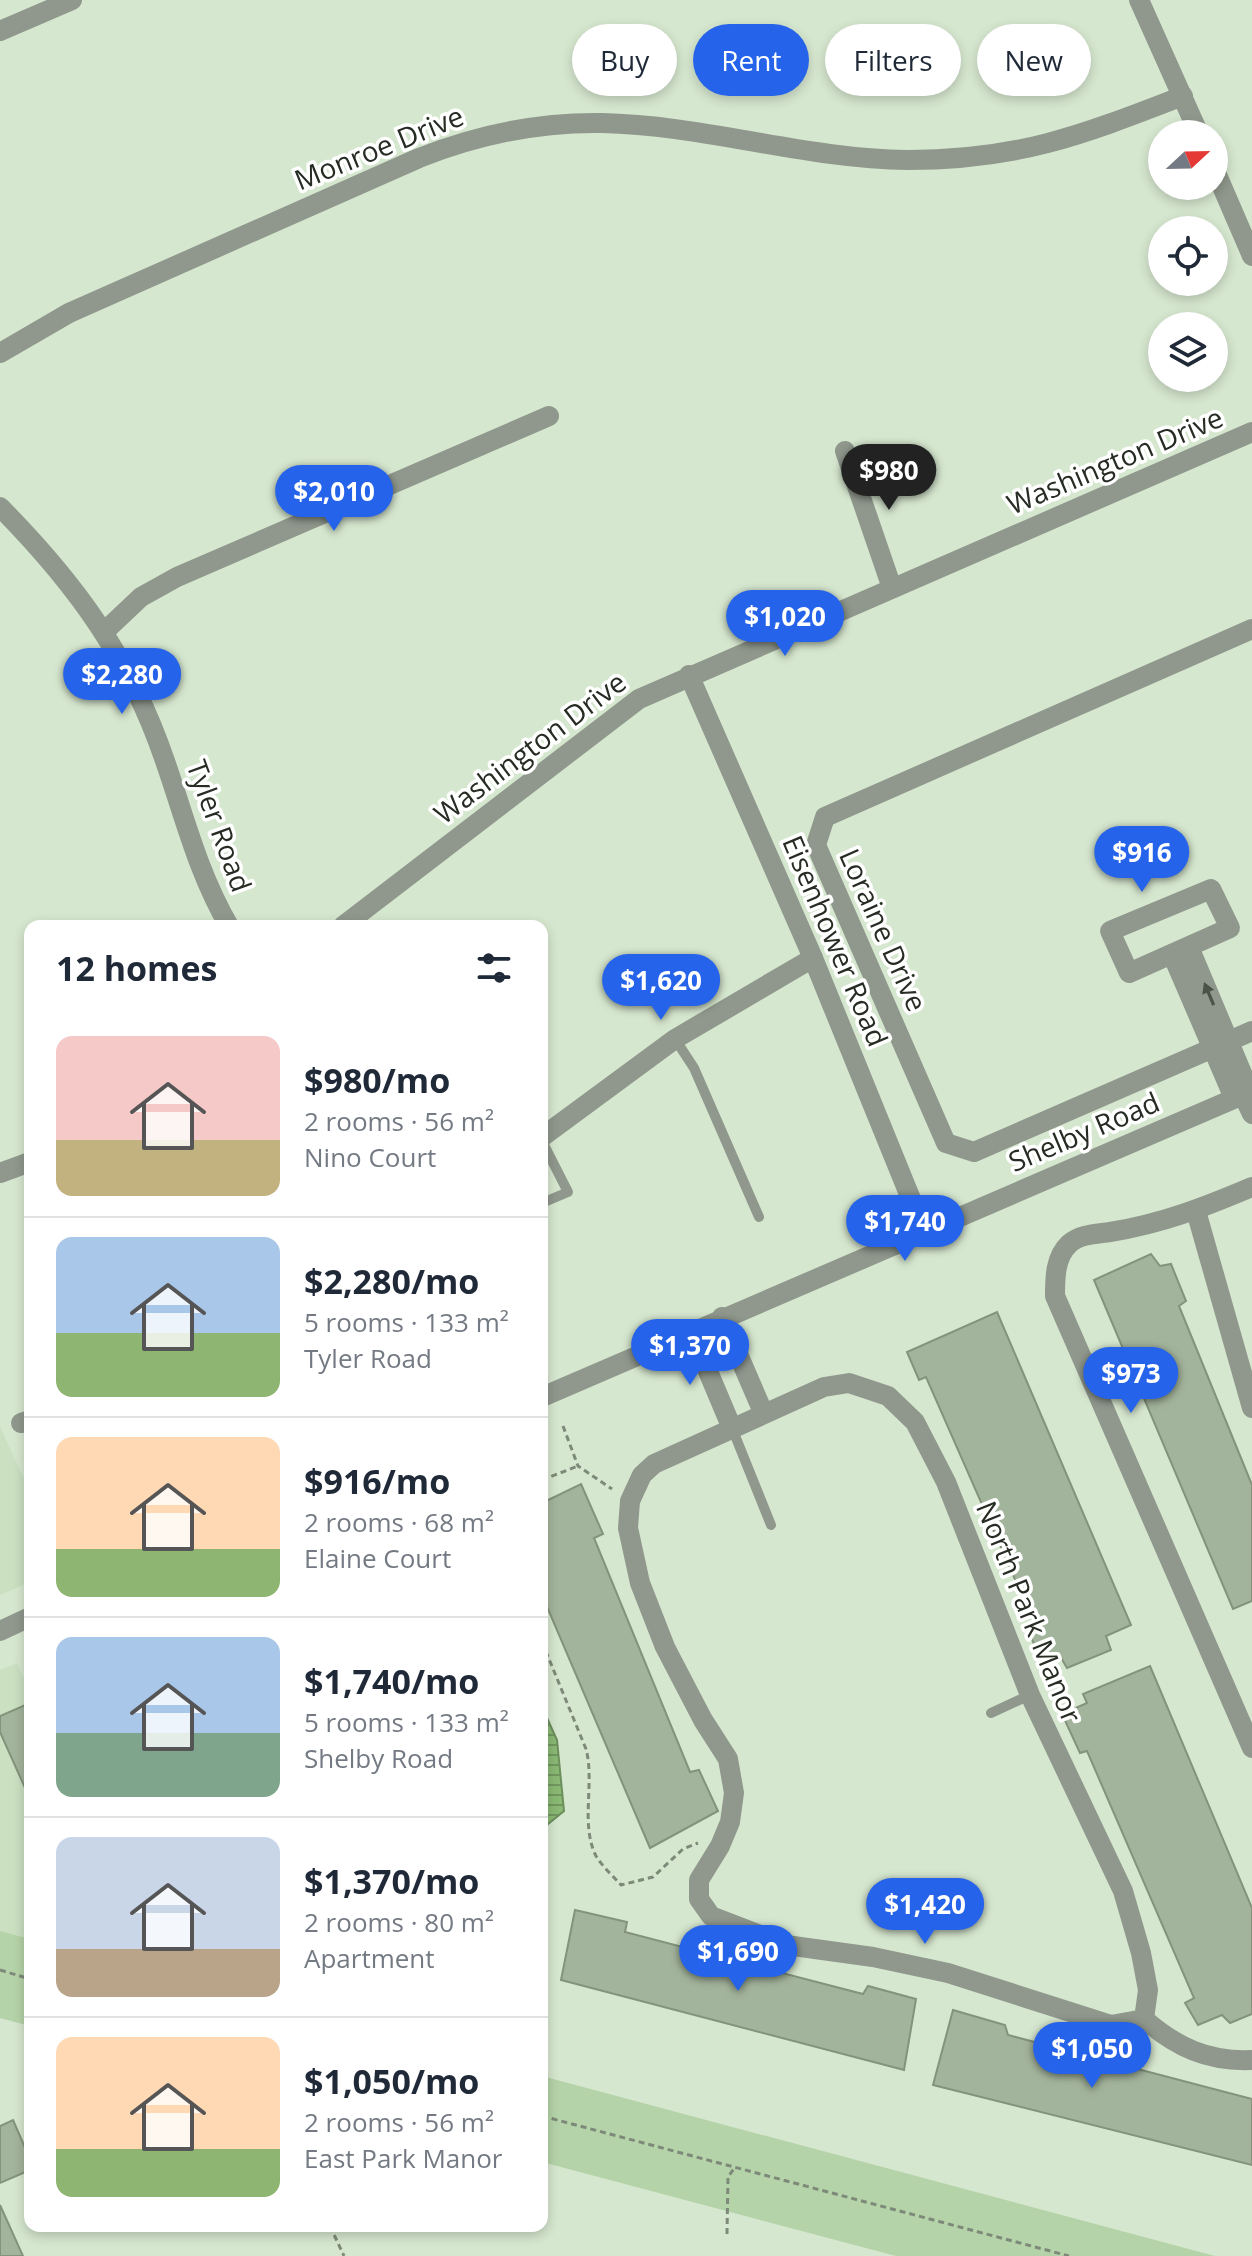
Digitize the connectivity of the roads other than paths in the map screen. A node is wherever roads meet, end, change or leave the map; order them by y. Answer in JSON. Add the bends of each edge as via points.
{"nodes":[{"id":1,"x":72,"y":0,"type":"edge"},
{"id":2,"x":1139,"y":0,"type":"edge"},
{"id":3,"x":0,"y":31,"type":"edge"},
{"id":4,"x":1183,"y":96,"type":"junction"},
{"id":5,"x":1193,"y":120,"type":"edge"},
{"id":6,"x":1228,"y":200,"type":"edge"},
{"id":7,"x":1252,"y":256,"type":"edge"},
{"id":8,"x":0,"y":353,"type":"edge"},
{"id":9,"x":549,"y":416,"type":"dead end"},
{"id":10,"x":1252,"y":432,"type":"edge"},
{"id":11,"x":845,"y":451,"type":"dead end"},
{"id":12,"x":0,"y":507,"type":"edge"},
{"id":13,"x":892,"y":588,"type":"junction"},
{"id":14,"x":1252,"y":629,"type":"edge"},
{"id":15,"x":105,"y":631,"type":"junction"},
{"id":16,"x":689,"y":675,"type":"junction"},
{"id":17,"x":225,"y":920,"type":"edge"},
{"id":18,"x":351,"y":920,"type":"edge"},
{"id":19,"x":1180,"y":951,"type":"junction"},
{"id":20,"x":813,"y":958,"type":"junction"},
{"id":21,"x":1252,"y":1031,"type":"edge"},
{"id":22,"x":675,"y":1039,"type":"junction"},
{"id":23,"x":1221,"y":1045,"type":"junction"},
{"id":24,"x":1245,"y":1094,"type":"edge"},
{"id":25,"x":1252,"y":1114,"type":"edge"},
{"id":26,"x":548,"y":1134,"type":"edge"},
{"id":27,"x":548,"y":1151,"type":"edge"},
{"id":28,"x":24,"y":1164,"type":"edge"},
{"id":29,"x":0,"y":1173,"type":"edge"},
{"id":30,"x":1252,"y":1187,"type":"edge"},
{"id":31,"x":548,"y":1200,"type":"edge"},
{"id":32,"x":1196,"y":1211,"type":"junction"},
{"id":33,"x":759,"y":1217,"type":"dead end"},
{"id":34,"x":924,"y":1231,"type":"junction"},
{"id":35,"x":722,"y":1317,"type":"junction"},
{"id":36,"x":691,"y":1331,"type":"junction"},
{"id":37,"x":548,"y":1394,"type":"edge"},
{"id":38,"x":1252,"y":1408,"type":"edge"},
{"id":39,"x":763,"y":1412,"type":"junction"},
{"id":40,"x":731,"y":1426,"type":"junction"},
{"id":41,"x":771,"y":1525,"type":"dead end"},
{"id":42,"x":24,"y":1625,"type":"edge"},
{"id":43,"x":0,"y":1631,"type":"edge"},
{"id":44,"x":1030,"y":1695,"type":"junction"},
{"id":45,"x":991,"y":1713,"type":"dead end"},
{"id":46,"x":1252,"y":1748,"type":"edge"},
{"id":47,"x":1144,"y":2019,"type":"junction"},
{"id":48,"x":1252,"y":2060,"type":"edge"}],
"edges":[{"from":1,"to":3,"type":"street"},
{"from":2,"to":4,"type":"street"},
{"from":4,"to":5,"type":"street"},
{"from":4,"to":8,"type":"street","name":"Monroe Drive","via":[[1071,139],[961,158],[818,154],[600,123],[514,129],[419,158],[69,313]]},
{"from":6,"to":7,"type":"street"},
{"from":9,"to":15,"type":"street","via":[[177,577],[141,597]]},
{"from":10,"to":13,"type":"street","name":"Washington Drive"},
{"from":11,"to":13,"type":"street"},
{"from":12,"to":15,"type":"street","name":"Tyler Road","via":[[45,553]]},
{"from":13,"to":16,"type":"street","name":"Washington Drive"},
{"from":14,"to":23,"type":"street","name":"Loraine Drive","via":[[825,817],[816,845],[946,1143],[974,1152]]},
{"from":15,"to":17,"type":"street","name":"Tyler Road","via":[[165,759],[206,888]]},
{"from":16,"to":18,"type":"street","name":"Washington Drive","via":[[609,719]]},
{"from":16,"to":20,"type":"street","name":"Eisenhower Road"},
{"from":19,"to":19,"type":"street","via":[[1230,928],[1211,889],[1110,931],[1129,973]]},
{"from":19,"to":23,"type":"street"},
{"from":20,"to":22,"type":"street"},
{"from":20,"to":34,"type":"street","name":"Eisenhower Road"},
{"from":21,"to":23,"type":"street","name":"Loraine Drive"},
{"from":22,"to":26,"type":"street"},
{"from":22,"to":33,"type":"lane","via":[[694,1068]]},
{"from":23,"to":24,"type":"street"},
{"from":24,"to":25,"type":"street"},
{"from":24,"to":34,"type":"street","name":"Shelby Road"},
{"from":27,"to":31,"type":"lane","via":[[568,1192]]},
{"from":28,"to":29,"type":"street"},
{"from":30,"to":32,"type":"street"},
{"from":32,"to":38,"type":"street"},
{"from":32,"to":46,"type":"street","via":[[1070,1242],[1060,1256],[1055,1296]]},
{"from":34,"to":35,"type":"street","name":"Shelby Road"},
{"from":35,"to":36,"type":"street","name":"Shelby Road"},
{"from":35,"to":39,"type":"street"},
{"from":36,"to":37,"type":"street","name":"Shelby Road"},
{"from":36,"to":40,"type":"street"},
{"from":39,"to":40,"type":"street","name":"North Park Manor"},
{"from":39,"to":44,"type":"street","name":"North Park Manor","via":[[824,1387],[849,1383],[888,1396],[915,1422],[946,1482]]},
{"from":40,"to":41,"type":"lane"},
{"from":40,"to":47,"type":"street","name":"North Park Manor","via":[[642,1475],[630,1501],[628,1528],[640,1583],[665,1647],[728,1759],[734,1793],[724,1835],[699,1880],[699,1899],[711,1916],[786,1945],[948,1973],[1111,2025]]},
{"from":42,"to":43,"type":"street"},
{"from":44,"to":45,"type":"lane"},
{"from":44,"to":47,"type":"street","name":"North Park Manor","via":[[1123,1891],[1148,1990]]},
{"from":47,"to":48,"type":"street","via":[[1191,2051]]}]}
